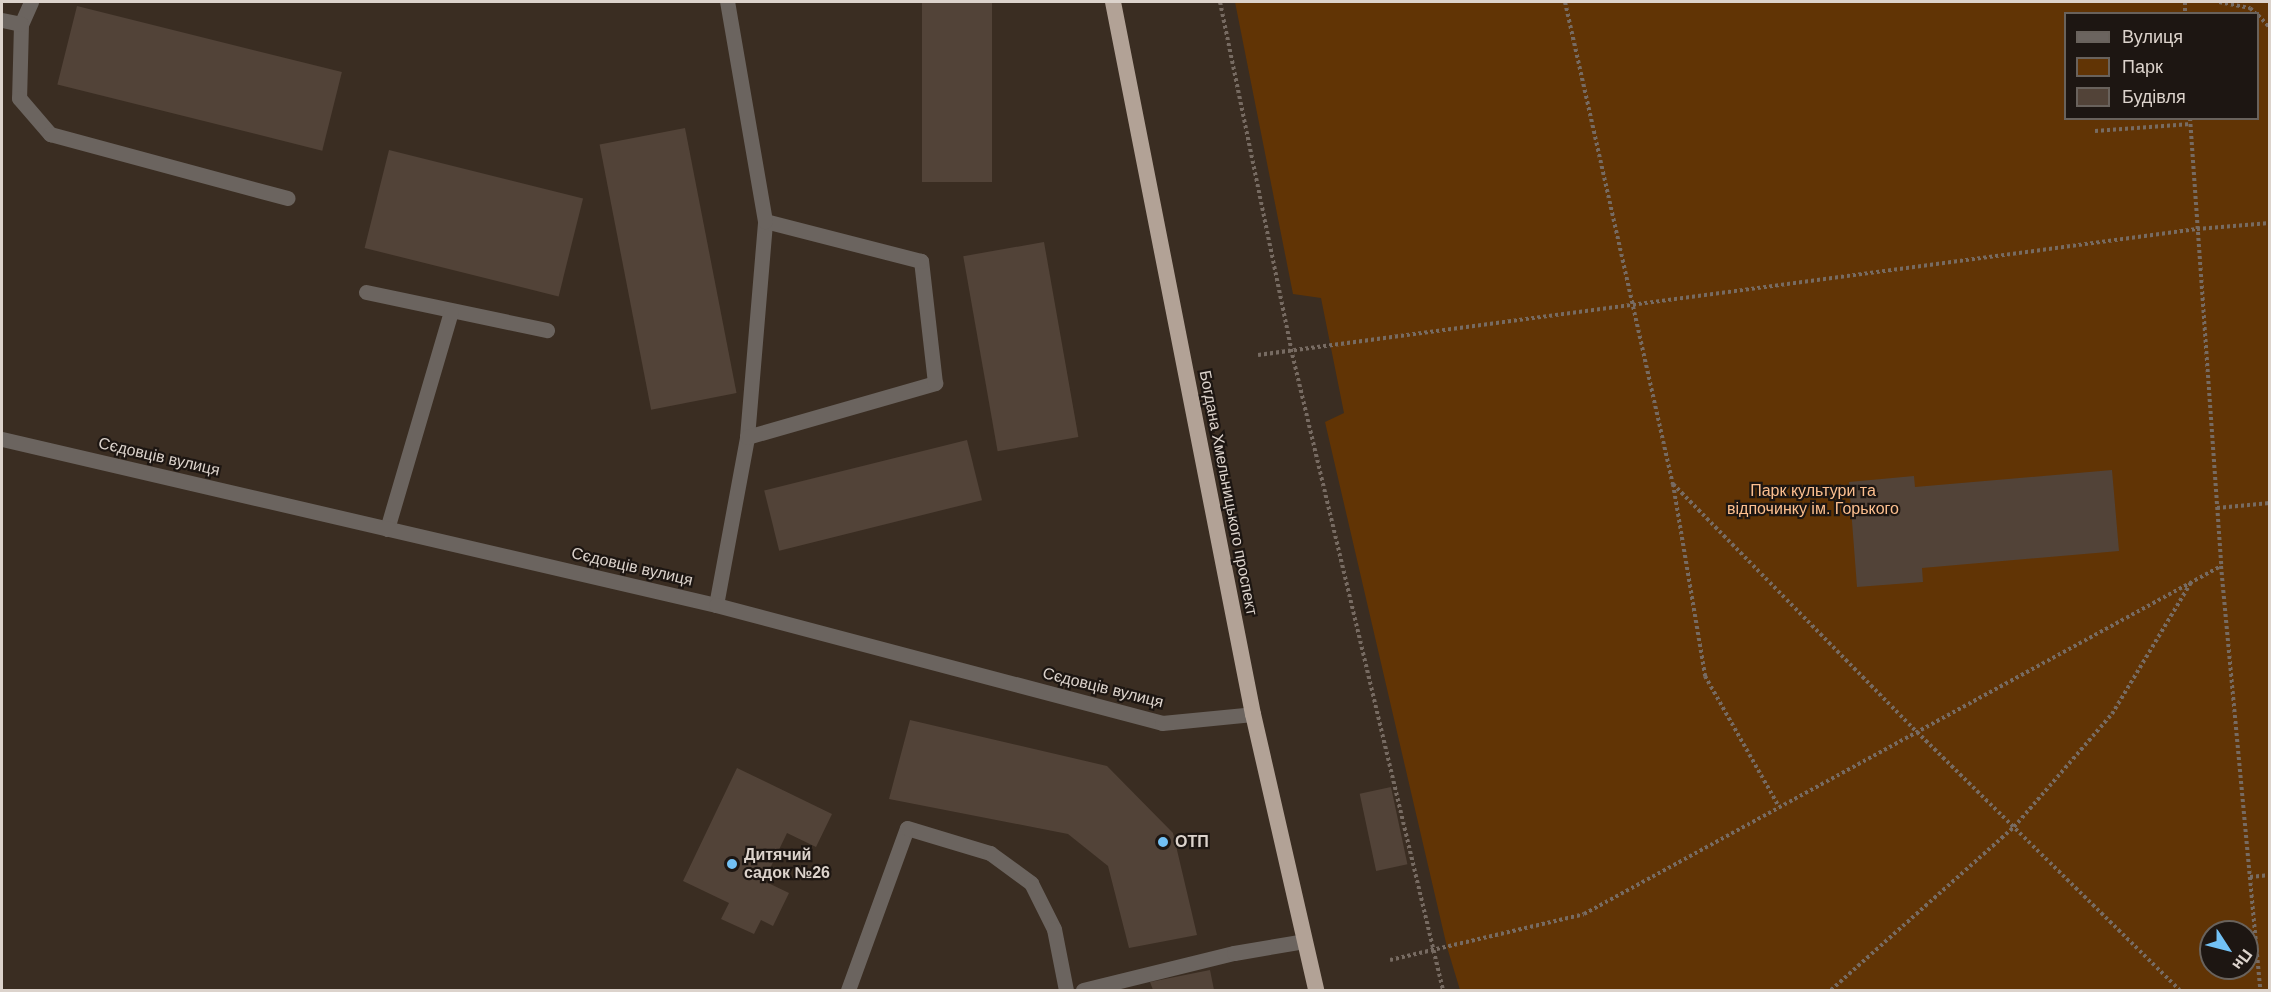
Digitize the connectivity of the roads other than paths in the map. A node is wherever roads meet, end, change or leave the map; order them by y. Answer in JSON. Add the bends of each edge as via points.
{"nodes":[{"id":1,"x":31,"y":2,"type":"edge"},
{"id":2,"x":727,"y":2,"type":"edge"},
{"id":3,"x":1113,"y":2,"type":"edge"},
{"id":4,"x":2,"y":20,"type":"edge"},
{"id":5,"x":21,"y":24,"type":"junction"},
{"id":6,"x":288,"y":198,"type":"dead end"},
{"id":7,"x":765,"y":221,"type":"junction"},
{"id":8,"x":366,"y":292,"type":"dead end"},
{"id":9,"x":451,"y":312,"type":"junction"},
{"id":10,"x":547,"y":330,"type":"dead end"},
{"id":11,"x":747,"y":436,"type":"junction"},
{"id":12,"x":2,"y":439,"type":"edge"},
{"id":13,"x":387,"y":529,"type":"junction"},
{"id":14,"x":716,"y":605,"type":"junction"},
{"id":15,"x":1253,"y":714,"type":"junction"},
{"id":16,"x":1304,"y":941,"type":"junction"},
{"id":17,"x":848,"y":990,"type":"edge"},
{"id":18,"x":1066,"y":990,"type":"edge"},
{"id":19,"x":1083,"y":990,"type":"edge"},
{"id":20,"x":1316,"y":990,"type":"edge"}],
"edges":[{"from":1,"to":5,"type":"street"},
{"from":2,"to":7,"type":"street"},
{"from":3,"to":15,"type":"highway","name":"Богдана Хмельницького проспект"},
{"from":4,"to":5,"type":"street"},
{"from":5,"to":6,"type":"street","via":[[19,98],[50,134]]},
{"from":7,"to":11,"type":"street"},
{"from":7,"to":11,"type":"street","via":[[921,261],[935,383]]},
{"from":8,"to":9,"type":"street"},
{"from":9,"to":10,"type":"street"},
{"from":9,"to":13,"type":"street"},
{"from":11,"to":14,"type":"street"},
{"from":12,"to":13,"type":"street","name":"Сєдовців вулиця"},
{"from":13,"to":14,"type":"street","name":"Сєдовців вулиця"},
{"from":14,"to":15,"type":"street","name":"Сєдовців вулиця","via":[[1162,723]]},
{"from":15,"to":16,"type":"highway","name":"Богдана Хмельницького проспект"},
{"from":16,"to":19,"type":"street","via":[[1234,953]]},
{"from":16,"to":20,"type":"highway","name":"Богдана Хмельницького проспект"},
{"from":17,"to":18,"type":"street","via":[[908,828],[990,853],[1031,883],[1054,929]]}]}
